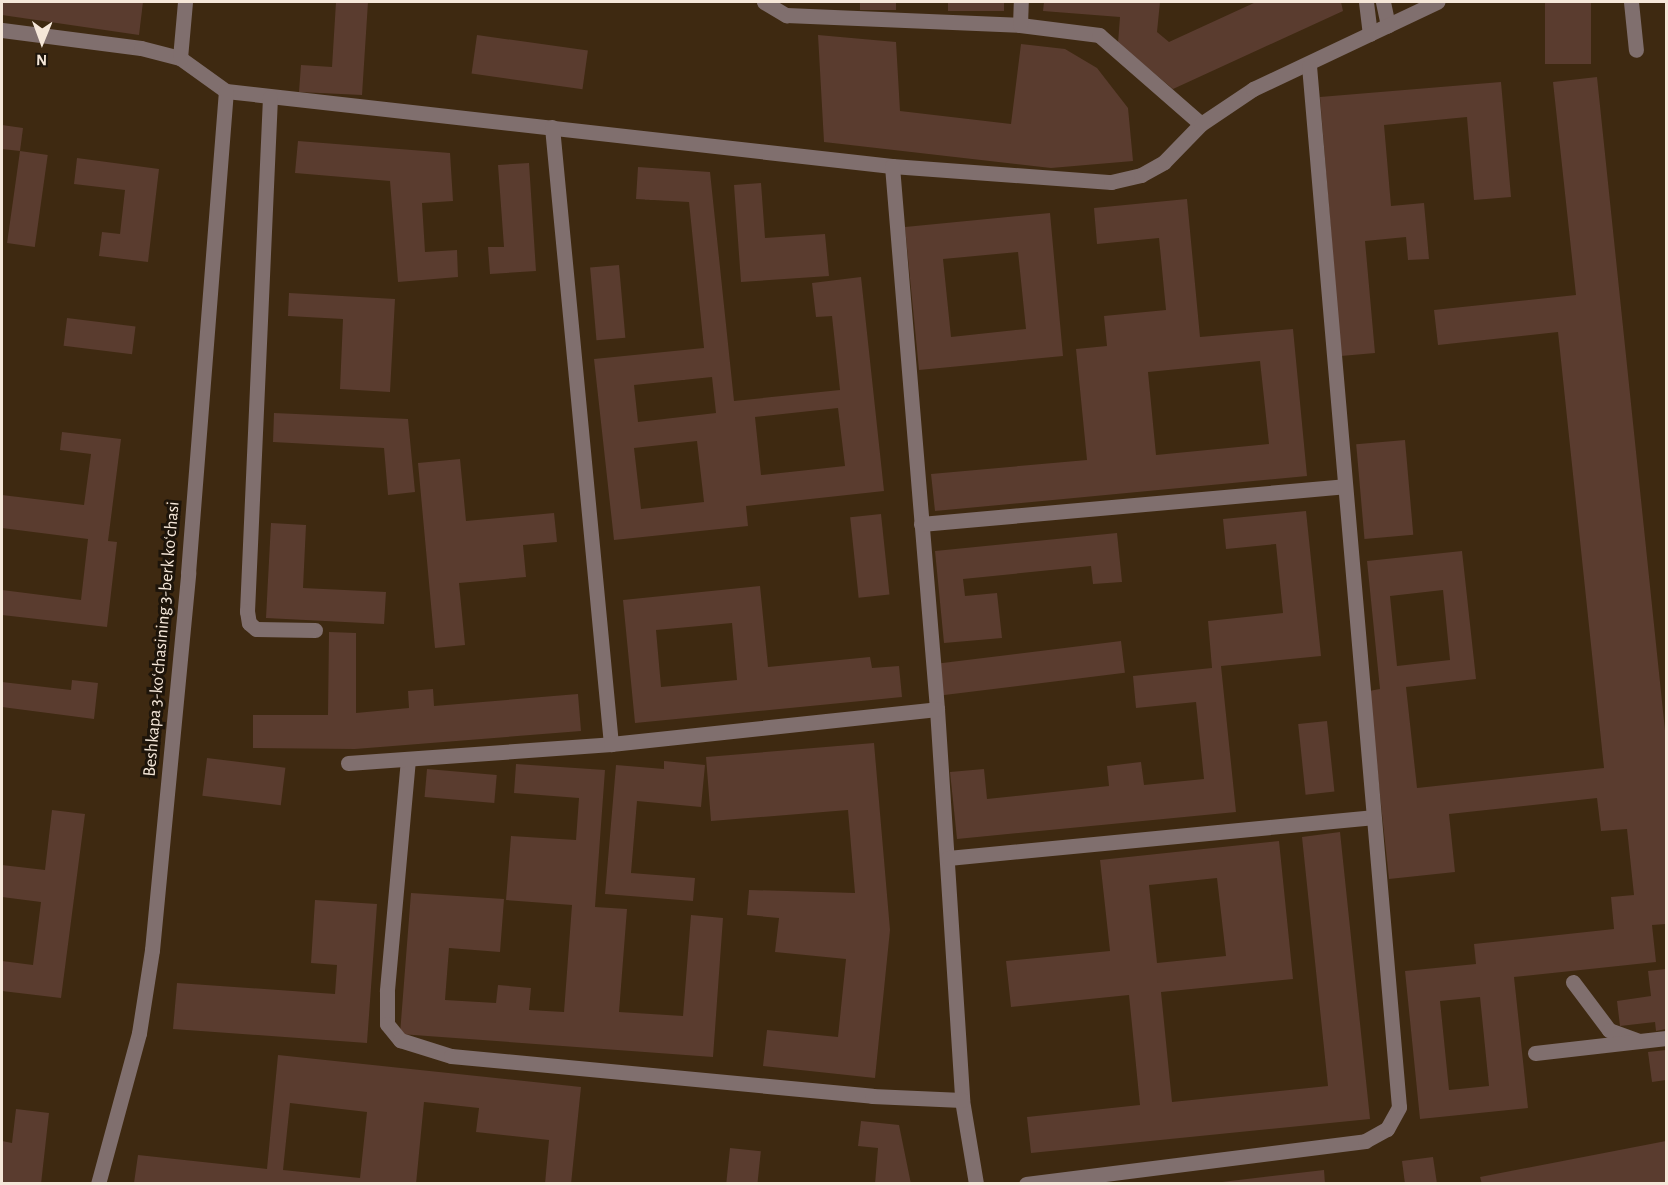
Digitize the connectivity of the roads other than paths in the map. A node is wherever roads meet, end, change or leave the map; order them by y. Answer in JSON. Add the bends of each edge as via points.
{"nodes":[{"id":1,"x":185,"y":2,"type":"edge"},
{"id":2,"x":764,"y":2,"type":"edge"},
{"id":3,"x":1021,"y":2,"type":"edge"},
{"id":4,"x":1366,"y":2,"type":"edge"},
{"id":5,"x":1383,"y":2,"type":"edge"},
{"id":6,"x":1437,"y":2,"type":"edge"},
{"id":7,"x":1630,"y":2,"type":"edge"},
{"id":8,"x":1020,"y":25,"type":"junction"},
{"id":9,"x":1388,"y":25,"type":"junction"},
{"id":10,"x":2,"y":30,"type":"edge"},
{"id":11,"x":1370,"y":34,"type":"junction"},
{"id":12,"x":1636,"y":50,"type":"dead end"},
{"id":13,"x":180,"y":58,"type":"junction"},
{"id":14,"x":1309,"y":66,"type":"junction"},
{"id":15,"x":226,"y":91,"type":"junction"},
{"id":16,"x":270,"y":97,"type":"junction"},
{"id":17,"x":1201,"y":124,"type":"junction"},
{"id":18,"x":552,"y":127,"type":"junction"},
{"id":19,"x":892,"y":166,"type":"junction"},
{"id":20,"x":1344,"y":486,"type":"junction"},
{"id":21,"x":921,"y":524,"type":"junction"},
{"id":22,"x":315,"y":630,"type":"dead end"},
{"id":23,"x":937,"y":709,"type":"junction"},
{"id":24,"x":610,"y":744,"type":"junction"},
{"id":25,"x":408,"y":759,"type":"junction"},
{"id":26,"x":348,"y":763,"type":"dead end"},
{"id":27,"x":1372,"y":818,"type":"junction"},
{"id":28,"x":948,"y":858,"type":"junction"},
{"id":29,"x":1573,"y":982,"type":"dead end"},
{"id":30,"x":1666,"y":1038,"type":"edge"},
{"id":31,"x":1640,"y":1041,"type":"junction"},
{"id":32,"x":1535,"y":1053,"type":"dead end"},
{"id":33,"x":962,"y":1101,"type":"junction"},
{"id":34,"x":98,"y":1184,"type":"edge"},
{"id":35,"x":976,"y":1184,"type":"edge"},
{"id":36,"x":1026,"y":1184,"type":"edge"}],
"edges":[{"from":1,"to":13,"type":"street"},
{"from":2,"to":8,"type":"street","via":[[786,15]]},
{"from":3,"to":8,"type":"street"},
{"from":4,"to":11,"type":"street"},
{"from":5,"to":9,"type":"street"},
{"from":6,"to":9,"type":"street"},
{"from":7,"to":12,"type":"street"},
{"from":8,"to":17,"type":"street","via":[[1099,35]]},
{"from":9,"to":11,"type":"street"},
{"from":10,"to":13,"type":"street","via":[[141,48]]},
{"from":11,"to":14,"type":"street"},
{"from":13,"to":15,"type":"street"},
{"from":14,"to":17,"type":"street","via":[[1253,89]]},
{"from":14,"to":20,"type":"street"},
{"from":15,"to":16,"type":"street"},
{"from":15,"to":34,"type":"street","name":"Beshkapa 3-koʻchasining 3-berk koʻchasi","via":[[188,573],[152,950],[139,1033]]},
{"from":16,"to":18,"type":"street"},
{"from":16,"to":22,"type":"street","via":[[247,611],[249,623],[256,629]]},
{"from":17,"to":19,"type":"street","via":[[1164,162],[1141,175],[1111,182]]},
{"from":18,"to":19,"type":"street"},
{"from":18,"to":24,"type":"street"},
{"from":19,"to":21,"type":"street"},
{"from":20,"to":21,"type":"street"},
{"from":20,"to":27,"type":"street"},
{"from":21,"to":23,"type":"street"},
{"from":23,"to":24,"type":"street"},
{"from":23,"to":28,"type":"street"},
{"from":24,"to":25,"type":"street"},
{"from":25,"to":26,"type":"street"},
{"from":25,"to":33,"type":"street","via":[[387,991],[387,1024],[400,1040],[451,1056]]},
{"from":27,"to":28,"type":"street"},
{"from":27,"to":36,"type":"street","via":[[1399,1107],[1387,1129],[1365,1141]]},
{"from":28,"to":33,"type":"street"},
{"from":29,"to":31,"type":"street","via":[[1609,1030]]},
{"from":30,"to":31,"type":"street"},
{"from":31,"to":32,"type":"street"},
{"from":33,"to":35,"type":"street"}]}
